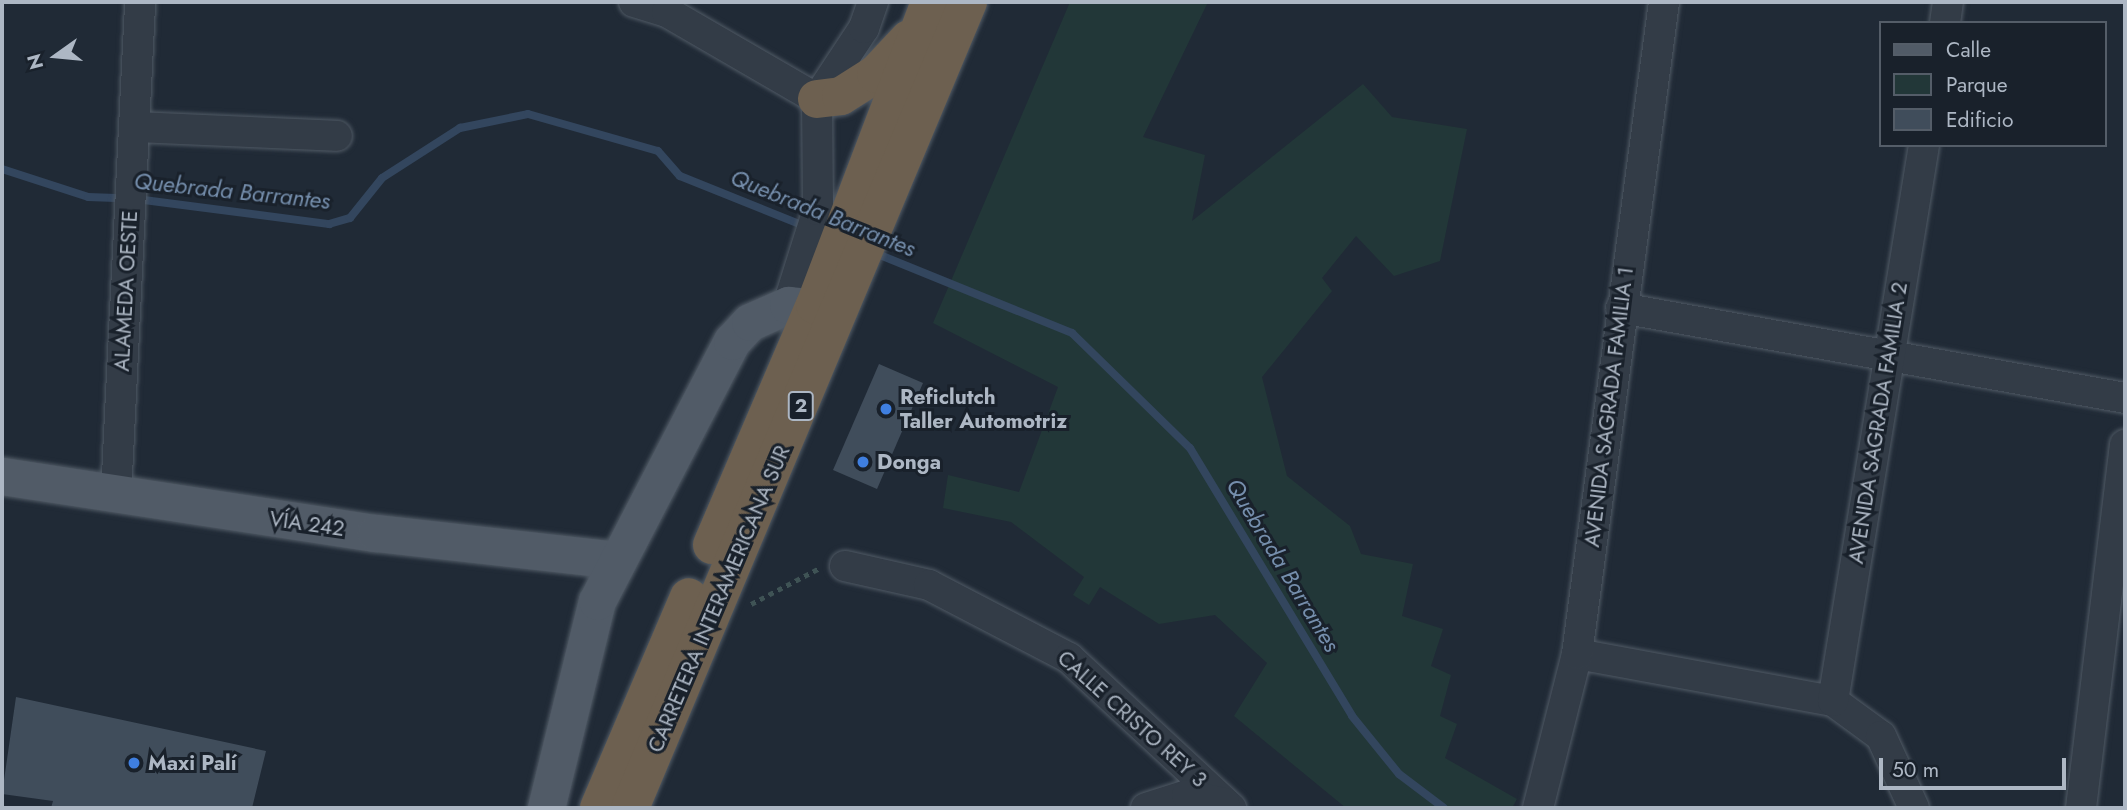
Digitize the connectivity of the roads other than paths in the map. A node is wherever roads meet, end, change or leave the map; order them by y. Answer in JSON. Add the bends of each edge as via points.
{"nodes":[{"id":1,"x":140,"y":2,"type":"edge"},
{"id":2,"x":634,"y":2,"type":"edge"},
{"id":3,"x":873,"y":2,"type":"edge"},
{"id":4,"x":968,"y":2,"type":"edge"},
{"id":5,"x":1664,"y":2,"type":"edge"},
{"id":6,"x":1948,"y":2,"type":"edge"},
{"id":7,"x":925,"y":14,"type":"edge"},
{"id":8,"x":1945,"y":21,"type":"edge"},
{"id":9,"x":817,"y":99,"type":"junction"},
{"id":10,"x":134,"y":127,"type":"junction"},
{"id":11,"x":337,"y":136,"type":"dead end"},
{"id":12,"x":1924,"y":147,"type":"edge"},
{"id":13,"x":802,"y":305,"type":"junction"},
{"id":14,"x":1621,"y":308,"type":"junction"},
{"id":15,"x":828,"y":344,"type":"junction"},
{"id":16,"x":1888,"y":356,"type":"junction"},
{"id":17,"x":2125,"y":398,"type":"edge"},
{"id":18,"x":2125,"y":445,"type":"edge"},
{"id":19,"x":2,"y":476,"type":"edge"},
{"id":20,"x":116,"y":496,"type":"junction"},
{"id":21,"x":615,"y":560,"type":"junction"},
{"id":22,"x":845,"y":566,"type":"road end"},
{"id":23,"x":1577,"y":654,"type":"junction"},
{"id":24,"x":1833,"y":701,"type":"junction"},
{"id":25,"x":1229,"y":807,"type":"edge"},
{"id":26,"x":546,"y":808,"type":"edge"},
{"id":27,"x":599,"y":808,"type":"edge"},
{"id":28,"x":630,"y":808,"type":"edge"},
{"id":29,"x":1146,"y":808,"type":"edge"},
{"id":30,"x":1538,"y":808,"type":"edge"},
{"id":31,"x":1914,"y":808,"type":"edge"},
{"id":32,"x":2081,"y":808,"type":"edge"}],
"edges":[{"from":1,"to":10,"type":"street","name":"ALAMEDA OESTE"},
{"from":2,"to":9,"type":"street","via":[[667,12]]},
{"from":3,"to":9,"type":"street","via":[[864,28]]},
{"from":4,"to":15,"type":"highway","name":"CARRETERA INTERAMERICANA SUR","number":"2"},
{"from":5,"to":14,"type":"street","name":"AVENIDA SAGRADA FAMILIA 1"},
{"from":6,"to":8,"type":"street"},
{"from":7,"to":9,"type":"highway","via":[[876,74],[841,96]]},
{"from":7,"to":13,"type":"highway","name":"CARRETERA INTERAMERICANA SUR","number":"2"},
{"from":9,"to":13,"type":"street","via":[[818,211]]},
{"from":10,"to":11,"type":"street"},
{"from":10,"to":20,"type":"street","name":"ALAMEDA OESTE"},
{"from":12,"to":16,"type":"street","name":"AVENIDA SAGRADA FAMILIA 2"},
{"from":13,"to":15,"type":"main road","via":[[825,314]]},
{"from":13,"to":21,"type":"main road","via":[[750,322],[732,341]]},
{"from":13,"to":27,"type":"highway","name":"CARRETERA INTERAMERICANA SUR","number":"2"},
{"from":14,"to":16,"type":"street"},
{"from":14,"to":23,"type":"street","name":"AVENIDA SAGRADA FAMILIA 1"},
{"from":15,"to":28,"type":"highway","name":"CARRETERA INTERAMERICANA SUR","number":"2"},
{"from":16,"to":17,"type":"street"},
{"from":16,"to":24,"type":"street","name":"AVENIDA SAGRADA FAMILIA 2"},
{"from":18,"to":32,"type":"street"},
{"from":19,"to":20,"type":"main road","name":"VÍA 242"},
{"from":20,"to":21,"type":"main road","name":"VÍA 242"},
{"from":21,"to":26,"type":"main road","via":[[597,601]]},
{"from":22,"to":25,"type":"street","name":"CALLE CRISTO REY 3","via":[[929,584],[1069,658]]},
{"from":23,"to":24,"type":"street"},
{"from":23,"to":30,"type":"street","name":"AVENIDA SAGRADA FAMILIA 1"},
{"from":24,"to":31,"type":"street","via":[[1881,736]]},
{"from":25,"to":29,"type":"street","via":[[1187,795]]}]}
